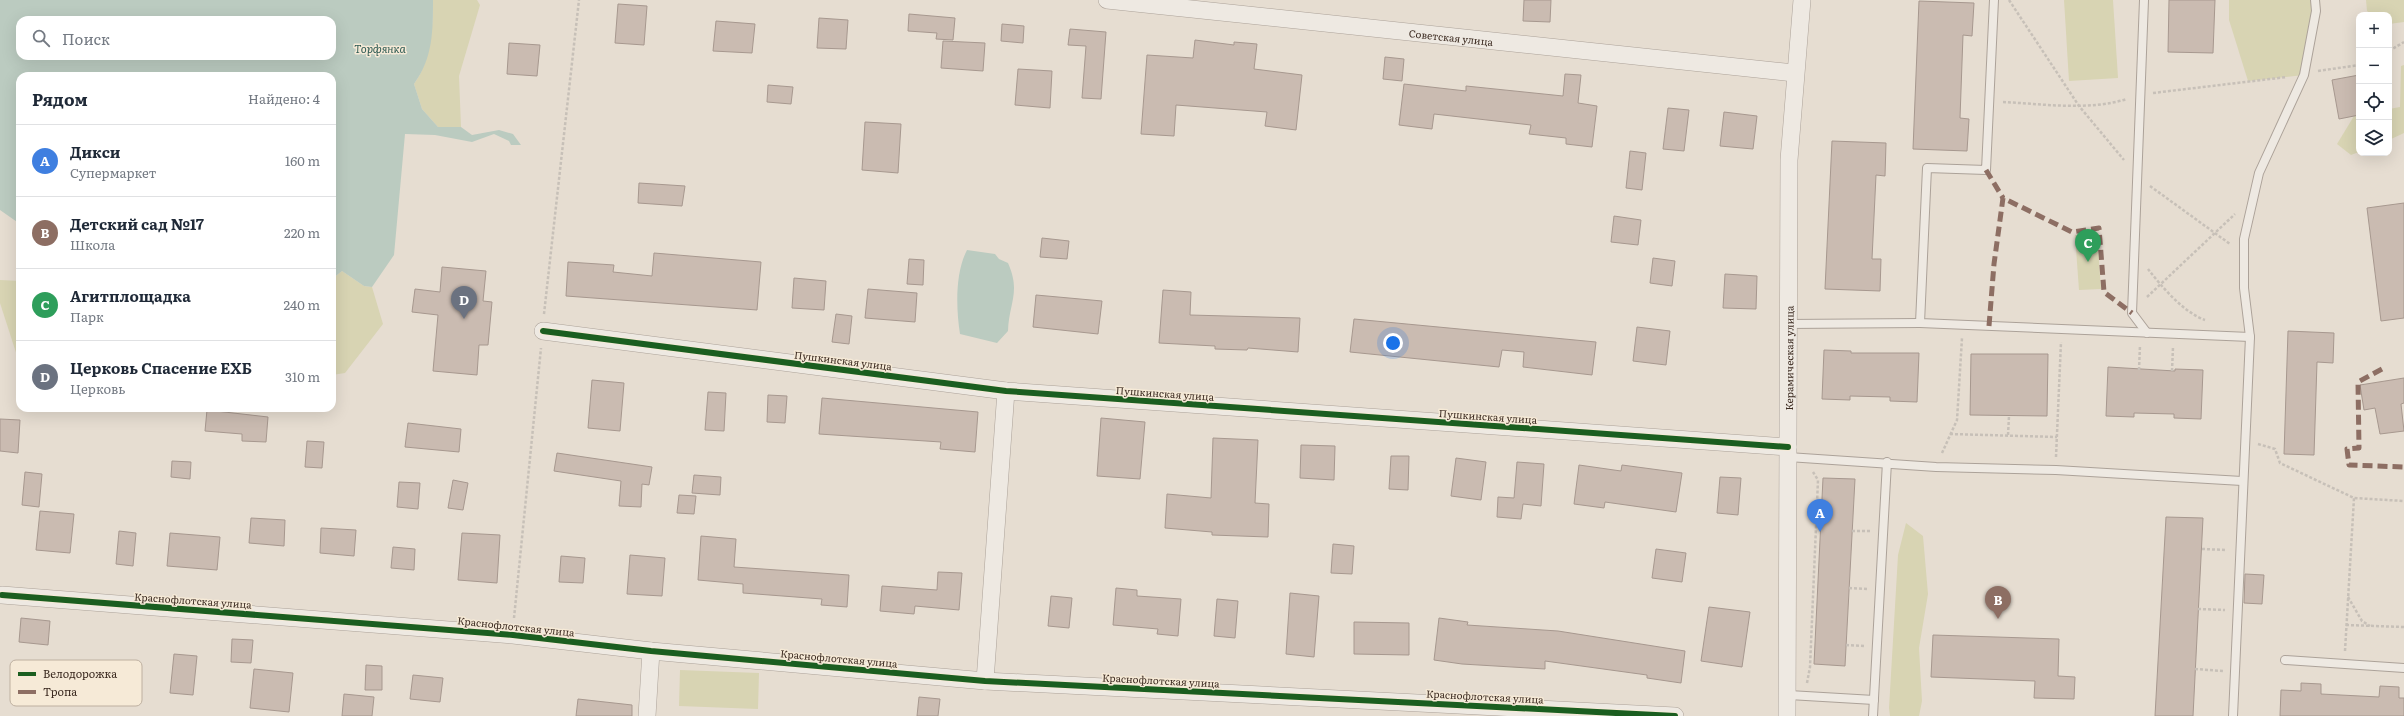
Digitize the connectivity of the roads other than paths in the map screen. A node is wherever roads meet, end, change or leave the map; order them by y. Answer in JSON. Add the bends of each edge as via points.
{"nodes":[{"id":1,"x":1107,"y":0,"type":"edge"},
{"id":2,"x":1802,"y":0,"type":"edge"},
{"id":3,"x":1994,"y":0,"type":"edge"},
{"id":4,"x":2144,"y":0,"type":"edge"},
{"id":5,"x":2315,"y":0,"type":"edge"},
{"id":6,"x":1794,"y":73,"type":"junction"},
{"id":7,"x":1920,"y":323,"type":"junction"},
{"id":8,"x":1788,"y":324,"type":"junction"},
{"id":9,"x":543,"y":332,"type":"dead end"},
{"id":10,"x":2143,"y":333,"type":"junction"},
{"id":11,"x":2250,"y":337,"type":"junction"},
{"id":12,"x":1006,"y":391,"type":"junction"},
{"id":13,"x":1788,"y":452,"type":"junction"},
{"id":14,"x":1887,"y":462,"type":"junction"},
{"id":15,"x":2242,"y":481,"type":"junction"},
{"id":16,"x":2,"y":595,"type":"dead end"},
{"id":17,"x":651,"y":651,"type":"junction"},
{"id":18,"x":2285,"y":660,"type":"dead end"},
{"id":19,"x":2404,"y":668,"type":"edge"},
{"id":20,"x":985,"y":681,"type":"junction"},
{"id":21,"x":1788,"y":695,"type":"junction"},
{"id":22,"x":1874,"y":700,"type":"junction"},
{"id":23,"x":647,"y":716,"type":"edge"},
{"id":24,"x":1675,"y":716,"type":"edge"},
{"id":25,"x":1787,"y":716,"type":"edge"},
{"id":26,"x":1873,"y":716,"type":"edge"},
{"id":27,"x":2233,"y":716,"type":"edge"}],
"edges":[{"from":1,"to":6,"type":"street","name":"Советская улица"},
{"from":2,"to":6,"type":"street","name":"Керамическая улица"},
{"from":3,"to":7,"type":"lane","via":[[1986,170],[1927,168]]},
{"from":4,"to":10,"type":"lane","via":[[2132,313]]},
{"from":5,"to":11,"type":"lane","via":[[2316,11],[2304,75],[2259,173],[2244,239],[2244,288]]},
{"from":6,"to":8,"type":"street","name":"Керамическая улица","via":[[1789,160]]},
{"from":7,"to":8,"type":"lane"},
{"from":7,"to":10,"type":"lane"},
{"from":8,"to":13,"type":"street","name":"Керамическая улица"},
{"from":9,"to":12,"type":"street","name":"Пушкинская улица"},
{"from":10,"to":11,"type":"lane"},
{"from":11,"to":15,"type":"lane"},
{"from":12,"to":13,"type":"street","name":"Пушкинская улица"},
{"from":12,"to":20,"type":"street"},
{"from":13,"to":14,"type":"lane"},
{"from":13,"to":21,"type":"street","name":"Керамическая улица"},
{"from":14,"to":15,"type":"lane","via":[[1936,467],[2056,470]]},
{"from":14,"to":22,"type":"lane"},
{"from":15,"to":27,"type":"lane"},
{"from":16,"to":17,"type":"street","name":"Краснофлотская улица","via":[[512,635]]},
{"from":17,"to":20,"type":"street","name":"Краснофлотская улица"},
{"from":17,"to":23,"type":"street"},
{"from":18,"to":19,"type":"lane"},
{"from":20,"to":24,"type":"street","name":"Краснофлотская улица"},
{"from":21,"to":22,"type":"lane"},
{"from":21,"to":25,"type":"street","name":"Керамическая улица"},
{"from":22,"to":26,"type":"lane"}]}
